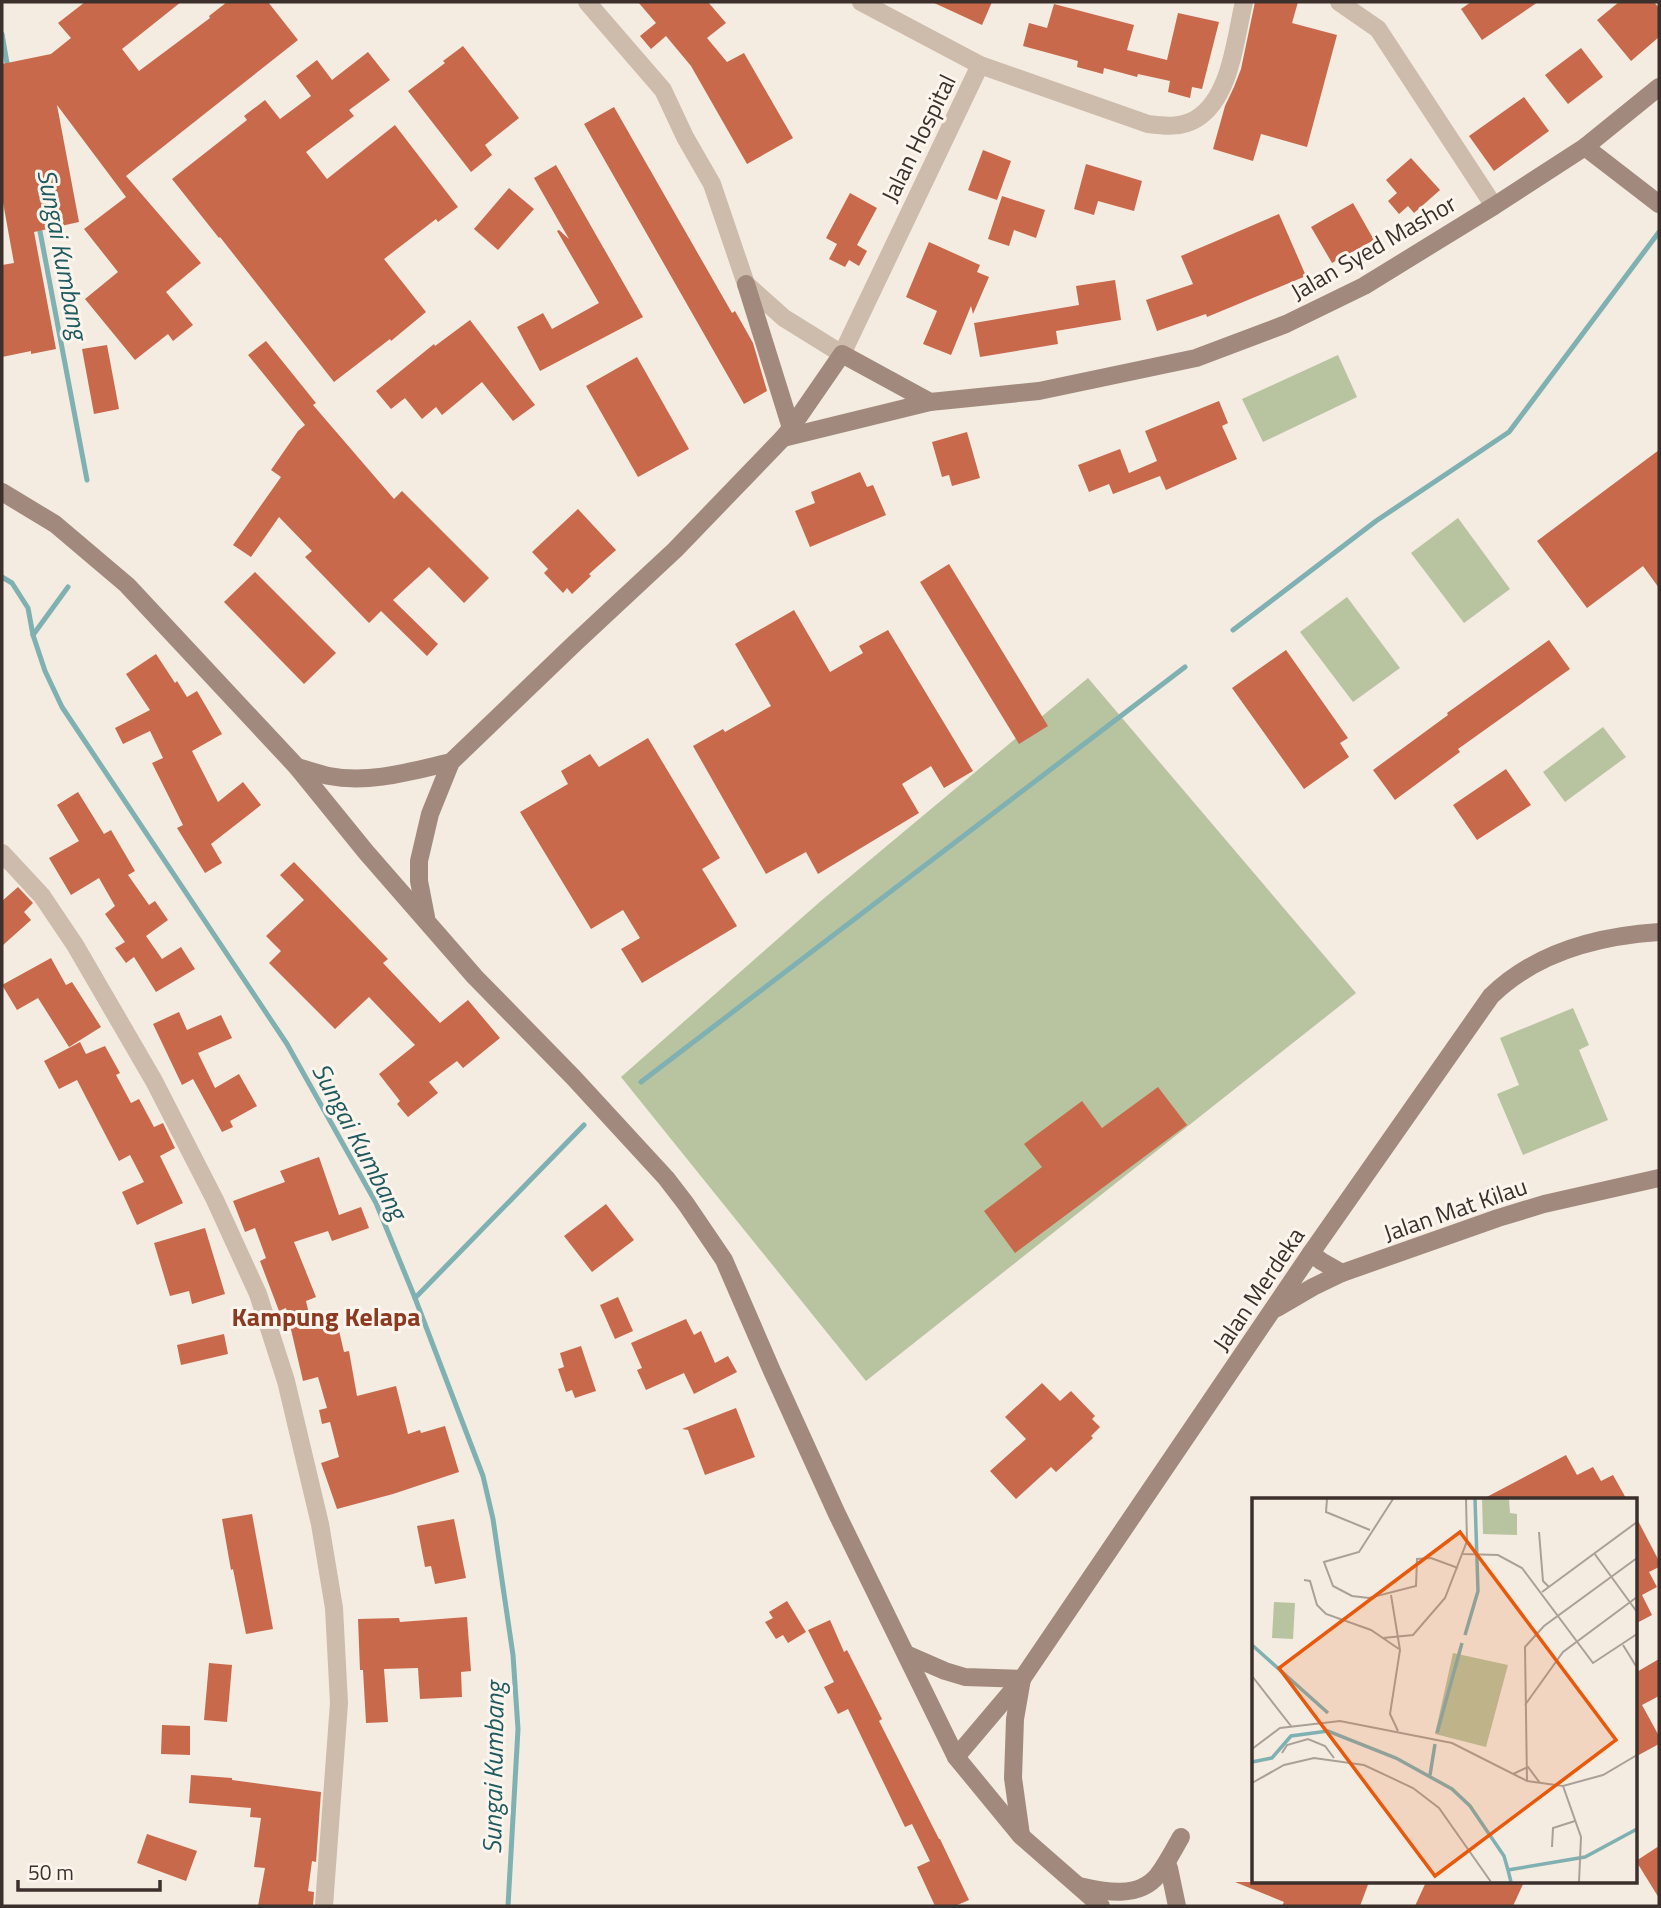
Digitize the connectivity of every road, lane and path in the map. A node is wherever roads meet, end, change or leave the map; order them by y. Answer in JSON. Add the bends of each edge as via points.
{"nodes":[{"id":1,"x":587,"y":2,"type":"edge"},
{"id":2,"x":861,"y":2,"type":"edge"},
{"id":3,"x":1244,"y":2,"type":"edge"},
{"id":4,"x":1339,"y":2,"type":"edge"},
{"id":5,"x":980,"y":65,"type":"junction"},
{"id":6,"x":1659,"y":88,"type":"edge"},
{"id":7,"x":1585,"y":146,"type":"junction"},
{"id":8,"x":1659,"y":204,"type":"edge"},
{"id":9,"x":1494,"y":206,"type":"junction"},
{"id":10,"x":746,"y":284,"type":"junction"},
{"id":11,"x":842,"y":354,"type":"junction"},
{"id":12,"x":930,"y":402,"type":"junction"},
{"id":13,"x":787,"y":433,"type":"junction"},
{"id":14,"x":2,"y":492,"type":"edge"},
{"id":15,"x":451,"y":762,"type":"junction"},
{"id":16,"x":297,"y":767,"type":"junction"},
{"id":17,"x":2,"y":853,"type":"edge"},
{"id":18,"x":428,"y":925,"type":"junction"},
{"id":19,"x":1659,"y":932,"type":"edge"},
{"id":20,"x":1659,"y":1178,"type":"edge"},
{"id":21,"x":1311,"y":1253,"type":"junction"},
{"id":22,"x":1342,"y":1273,"type":"junction"},
{"id":23,"x":1274,"y":1309,"type":"junction"},
{"id":24,"x":906,"y":1654,"type":"junction"},
{"id":25,"x":1022,"y":1679,"type":"junction"},
{"id":26,"x":956,"y":1757,"type":"junction"},
{"id":27,"x":1021,"y":1836,"type":"junction"},
{"id":28,"x":1181,"y":1837,"type":"dead end"},
{"id":29,"x":1169,"y":1868,"type":"dead end"},
{"id":30,"x":1076,"y":1885,"type":"junction"},
{"id":31,"x":324,"y":1906,"type":"edge"},
{"id":32,"x":1101,"y":1906,"type":"edge"},
{"id":33,"x":1177,"y":1906,"type":"edge"}],
"edges":[{"from":1,"to":10,"type":"street","via":[[663,90],[712,184]]},
{"from":2,"to":5,"type":"street","name":"Jalan Hospital"},
{"from":3,"to":5,"type":"street","via":[[1226,82],[1207,110],[1180,125],[1148,124]]},
{"from":4,"to":9,"type":"street","via":[[1378,29]]},
{"from":5,"to":11,"type":"street","name":"Jalan Hospital"},
{"from":6,"to":7,"type":"street","name":"Jalan Syed Mashor"},
{"from":7,"to":8,"type":"street"},
{"from":7,"to":9,"type":"street","name":"Jalan Syed Mashor"},
{"from":9,"to":12,"type":"street","name":"Jalan Syed Mashor","via":[[1364,286],[1286,324],[1196,358],[1039,391]]},
{"from":10,"to":11,"type":"street","via":[[784,318]]},
{"from":10,"to":13,"type":"street"},
{"from":11,"to":12,"type":"street"},
{"from":11,"to":13,"type":"street"},
{"from":12,"to":13,"type":"street","name":"Jalan Syed Mashor"},
{"from":13,"to":15,"type":"street","via":[[676,550]]},
{"from":14,"to":16,"type":"street","via":[[55,524],[127,585]]},
{"from":15,"to":16,"type":"street","via":[[361,778],[331,777]]},
{"from":15,"to":18,"type":"street","via":[[430,814],[419,861]]},
{"from":16,"to":18,"type":"street"},
{"from":17,"to":31,"type":"street","via":[[42,895],[154,1081],[258,1294],[286,1381],[320,1524],[334,1608],[339,1703]]},
{"from":18,"to":24,"type":"street","via":[[666,1178],[724,1260],[837,1514]]},
{"from":19,"to":21,"type":"street","name":"Jalan Merdeka","via":[[1618,936],[1559,952],[1506,982],[1478,1012]]},
{"from":20,"to":22,"type":"street","name":"Jalan Mat Kilau","via":[[1544,1204]]},
{"from":21,"to":22,"type":"street"},
{"from":21,"to":23,"type":"street","name":"Jalan Merdeka"},
{"from":22,"to":23,"type":"street","name":"Jalan Mat Kilau"},
{"from":23,"to":25,"type":"street","name":"Jalan Merdeka"},
{"from":24,"to":25,"type":"street","via":[[965,1677]]},
{"from":24,"to":26,"type":"street"},
{"from":25,"to":26,"type":"street","name":"Jalan Merdeka"},
{"from":25,"to":27,"type":"street","via":[[1013,1778]]},
{"from":26,"to":27,"type":"street"},
{"from":27,"to":30,"type":"street"},
{"from":28,"to":30,"type":"street","via":[[1157,1877],[1147,1885],[1128,1892],[1105,1892]]},
{"from":29,"to":33,"type":"street"},
{"from":30,"to":32,"type":"street"}]}
